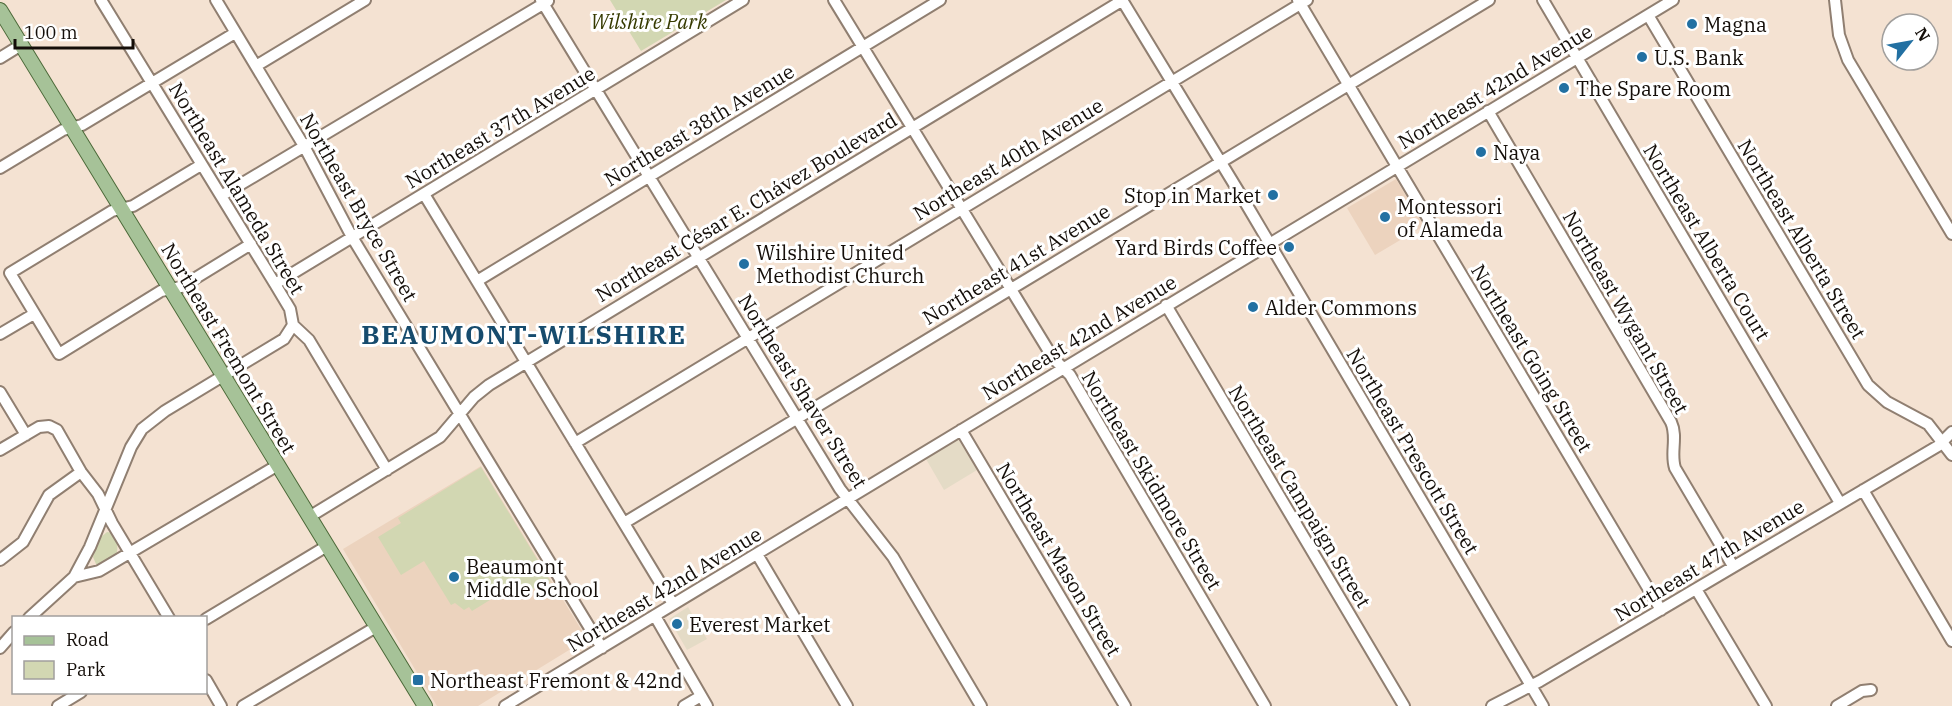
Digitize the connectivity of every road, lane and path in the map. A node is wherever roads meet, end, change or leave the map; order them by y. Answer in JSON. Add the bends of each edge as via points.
{"nodes":[{"id":1,"x":101,"y":0,"type":"edge"},
{"id":2,"x":216,"y":0,"type":"edge"},
{"id":3,"x":365,"y":0,"type":"edge"},
{"id":4,"x":743,"y":0,"type":"edge"},
{"id":5,"x":834,"y":0,"type":"edge"},
{"id":6,"x":940,"y":0,"type":"edge"},
{"id":7,"x":1122,"y":0,"type":"edge"},
{"id":8,"x":1490,"y":0,"type":"edge"},
{"id":9,"x":1543,"y":0,"type":"edge"},
{"id":10,"x":1673,"y":0,"type":"edge"},
{"id":11,"x":1835,"y":0,"type":"edge"},
{"id":12,"x":544,"y":1,"type":"edge"},
{"id":13,"x":1302,"y":1,"type":"edge"},
{"id":14,"x":0,"y":10,"type":"edge"},
{"id":15,"x":1648,"y":15,"type":"junction"},
{"id":16,"x":235,"y":33,"type":"junction"},
{"id":17,"x":21,"y":45,"type":"junction"},
{"id":18,"x":862,"y":47,"type":"junction"},
{"id":19,"x":0,"y":58,"type":"edge"},
{"id":20,"x":1577,"y":58,"type":"junction"},
{"id":21,"x":256,"y":66,"type":"junction"},
{"id":22,"x":1172,"y":81,"type":"junction"},
{"id":23,"x":152,"y":84,"type":"junction"},
{"id":24,"x":1349,"y":84,"type":"junction"},
{"id":25,"x":596,"y":90,"type":"junction"},
{"id":26,"x":1488,"y":111,"type":"junction"},
{"id":27,"x":72,"y":128,"type":"junction"},
{"id":28,"x":912,"y":128,"type":"junction"},
{"id":29,"x":304,"y":146,"type":"junction"},
{"id":30,"x":1221,"y":161,"type":"junction"},
{"id":31,"x":201,"y":165,"type":"junction"},
{"id":32,"x":1397,"y":166,"type":"junction"},
{"id":33,"x":0,"y":168,"type":"edge"},
{"id":34,"x":649,"y":177,"type":"junction"},
{"id":35,"x":424,"y":194,"type":"junction"},
{"id":36,"x":221,"y":196,"type":"junction"},
{"id":37,"x":121,"y":209,"type":"junction"},
{"id":38,"x":961,"y":209,"type":"junction"},
{"id":39,"x":1952,"y":234,"type":"edge"},
{"id":40,"x":352,"y":237,"type":"junction"},
{"id":41,"x":1269,"y":243,"type":"junction"},
{"id":42,"x":250,"y":244,"type":"junction"},
{"id":43,"x":698,"y":257,"type":"junction"},
{"id":44,"x":477,"y":281,"type":"junction"},
{"id":45,"x":275,"y":284,"type":"junction"},
{"id":46,"x":1010,"y":289,"type":"junction"},
{"id":47,"x":171,"y":290,"type":"junction"},
{"id":48,"x":1166,"y":305,"type":"junction"},
{"id":49,"x":34,"y":314,"type":"junction"},
{"id":50,"x":293,"y":325,"type":"junction"},
{"id":51,"x":0,"y":334,"type":"edge"},
{"id":52,"x":748,"y":338,"type":"junction"},
{"id":53,"x":526,"y":362,"type":"junction"},
{"id":54,"x":1063,"y":368,"type":"junction"},
{"id":55,"x":223,"y":375,"type":"junction"},
{"id":56,"x":0,"y":392,"type":"edge"},
{"id":57,"x":460,"y":415,"type":"junction"},
{"id":58,"x":796,"y":419,"type":"junction"},
{"id":59,"x":961,"y":430,"type":"junction"},
{"id":60,"x":1952,"y":432,"type":"edge"},
{"id":61,"x":26,"y":435,"type":"junction"},
{"id":62,"x":1943,"y":441,"type":"junction"},
{"id":63,"x":575,"y":443,"type":"junction"},
{"id":64,"x":0,"y":450,"type":"edge"},
{"id":65,"x":1952,"y":455,"type":"edge"},
{"id":66,"x":278,"y":465,"type":"junction"},
{"id":67,"x":387,"y":470,"type":"junction"},
{"id":68,"x":81,"y":471,"type":"junction"},
{"id":69,"x":1863,"y":490,"type":"junction"},
{"id":70,"x":849,"y":498,"type":"junction"},
{"id":71,"x":1840,"y":503,"type":"junction"},
{"id":72,"x":106,"y":510,"type":"junction"},
{"id":73,"x":309,"y":517,"type":"junction"},
{"id":74,"x":624,"y":523,"type":"junction"},
{"id":75,"x":327,"y":546,"type":"junction"},
{"id":76,"x":130,"y":553,"type":"junction"},
{"id":77,"x":757,"y":554,"type":"junction"},
{"id":78,"x":0,"y":560,"type":"edge"},
{"id":79,"x":1733,"y":566,"type":"junction"},
{"id":80,"x":74,"y":577,"type":"junction"},
{"id":81,"x":1696,"y":589,"type":"junction"},
{"id":82,"x":674,"y":604,"type":"junction"},
{"id":83,"x":1661,"y":610,"type":"junction"},
{"id":84,"x":655,"y":615,"type":"junction"},
{"id":85,"x":31,"y":616,"type":"edge"},
{"id":86,"x":168,"y":616,"type":"edge"},
{"id":87,"x":207,"y":617,"type":"edge"},
{"id":88,"x":376,"y":627,"type":"junction"},
{"id":89,"x":12,"y":634,"type":"edge"},
{"id":90,"x":1952,"y":641,"type":"edge"},
{"id":91,"x":0,"y":648,"type":"edge"},
{"id":92,"x":602,"y":648,"type":"junction"},
{"id":93,"x":207,"y":682,"type":"edge"},
{"id":94,"x":1531,"y":685,"type":"junction"},
{"id":95,"x":1871,"y":690,"type":"dead end"},
{"id":96,"x":79,"y":694,"type":"edge"},
{"id":97,"x":704,"y":701,"type":"edge"},
{"id":98,"x":58,"y":706,"type":"edge"},
{"id":99,"x":221,"y":706,"type":"edge"},
{"id":100,"x":243,"y":706,"type":"edge"},
{"id":101,"x":425,"y":706,"type":"edge"},
{"id":102,"x":505,"y":706,"type":"edge"},
{"id":103,"x":684,"y":706,"type":"edge"},
{"id":104,"x":847,"y":706,"type":"edge"},
{"id":105,"x":981,"y":706,"type":"edge"},
{"id":106,"x":1125,"y":706,"type":"edge"},
{"id":107,"x":1265,"y":706,"type":"edge"},
{"id":108,"x":1404,"y":706,"type":"edge"},
{"id":109,"x":1492,"y":706,"type":"edge"},
{"id":110,"x":1543,"y":706,"type":"edge"},
{"id":111,"x":1766,"y":706,"type":"edge"},
{"id":112,"x":1837,"y":706,"type":"edge"}],
"edges":[{"from":1,"to":23,"type":"street","name":"Northeast Alameda Street"},
{"from":2,"to":16,"type":"street","name":"Northeast Bryce Street"},
{"from":3,"to":21,"type":"street"},
{"from":4,"to":25,"type":"street","name":"Northeast 37th Avenue"},
{"from":5,"to":18,"type":"street","name":"Northeast Skidmore Street"},
{"from":6,"to":18,"type":"street","name":"Northeast 38th Avenue"},
{"from":7,"to":22,"type":"street","name":"Northeast Prescott Street"},
{"from":7,"to":28,"type":"street","name":"Northeast César E. Chávez Boulevard"},
{"from":8,"to":24,"type":"street","name":"Northeast 41st Avenue"},
{"from":9,"to":20,"type":"street","name":"Northeast Alberta Court"},
{"from":10,"to":15,"type":"street","name":"Northeast 42nd Avenue"},
{"from":11,"to":39,"type":"street","via":[[1839,35],[1848,60]]},
{"from":12,"to":25,"type":"street","name":"Northeast Shaver Street"},
{"from":12,"to":29,"type":"street"},
{"from":13,"to":22,"type":"street","name":"Northeast 40th Avenue"},
{"from":13,"to":24,"type":"street","name":"Northeast Going Street"},
{"from":14,"to":17,"type":"main road","name":"Northeast Fremont Street"},
{"from":15,"to":20,"type":"street","name":"Northeast 42nd Avenue"},
{"from":15,"to":62,"type":"street","name":"Northeast Alberta Street","via":[[1868,385],[1887,402],[1928,424]]},
{"from":16,"to":21,"type":"street","name":"Northeast Bryce Street"},
{"from":16,"to":23,"type":"street"},
{"from":17,"to":19,"type":"street"},
{"from":17,"to":27,"type":"main road","name":"Northeast Fremont Street"},
{"from":18,"to":28,"type":"street","name":"Northeast Skidmore Street"},
{"from":18,"to":34,"type":"street","name":"Northeast 38th Avenue"},
{"from":20,"to":26,"type":"street","name":"Northeast 42nd Avenue"},
{"from":20,"to":71,"type":"street","name":"Northeast Alberta Court"},
{"from":21,"to":29,"type":"street","name":"Northeast Bryce Street"},
{"from":22,"to":30,"type":"street","name":"Northeast Prescott Street"},
{"from":22,"to":38,"type":"street","name":"Northeast 40th Avenue"},
{"from":23,"to":27,"type":"street"},
{"from":23,"to":31,"type":"street","name":"Northeast Alameda Street"},
{"from":24,"to":30,"type":"street","name":"Northeast 41st Avenue"},
{"from":24,"to":32,"type":"street","name":"Northeast Going Street"},
{"from":25,"to":34,"type":"street","name":"Northeast Shaver Street"},
{"from":25,"to":35,"type":"street","name":"Northeast 37th Avenue"},
{"from":26,"to":32,"type":"street","name":"Northeast 42nd Avenue"},
{"from":26,"to":79,"type":"street","name":"Northeast Wygant Street","via":[[1671,422],[1675,468]]},
{"from":27,"to":33,"type":"street"},
{"from":27,"to":37,"type":"main road","name":"Northeast Fremont Street"},
{"from":28,"to":38,"type":"street","name":"Northeast Skidmore Street"},
{"from":28,"to":43,"type":"street","name":"Northeast César E. Chávez Boulevard"},
{"from":29,"to":36,"type":"street"},
{"from":29,"to":40,"type":"street","name":"Northeast Bryce Street"},
{"from":30,"to":41,"type":"street","name":"Northeast Prescott Street"},
{"from":30,"to":46,"type":"street","name":"Northeast 41st Avenue"},
{"from":31,"to":36,"type":"street","name":"Northeast Alameda Street"},
{"from":31,"to":37,"type":"street","via":[[133,206]]},
{"from":32,"to":41,"type":"street","name":"Northeast 42nd Avenue"},
{"from":32,"to":83,"type":"street","name":"Northeast Going Street"},
{"from":34,"to":43,"type":"street","name":"Northeast Shaver Street"},
{"from":34,"to":44,"type":"street","name":"Northeast 38th Avenue"},
{"from":35,"to":40,"type":"street","name":"Northeast 37th Avenue"},
{"from":35,"to":44,"type":"street"},
{"from":36,"to":42,"type":"street","name":"Northeast Alameda Street"},
{"from":37,"to":47,"type":"main road","name":"Northeast Fremont Street"},
{"from":37,"to":49,"type":"street","via":[[10,273]]},
{"from":38,"to":46,"type":"street","name":"Northeast Skidmore Street"},
{"from":38,"to":52,"type":"street","name":"Northeast 40th Avenue"},
{"from":40,"to":45,"type":"street","name":"Northeast 37th Avenue"},
{"from":40,"to":57,"type":"street","name":"Northeast Bryce Street"},
{"from":41,"to":48,"type":"street","name":"Northeast 42nd Avenue"},
{"from":41,"to":94,"type":"street","name":"Northeast Prescott Street"},
{"from":42,"to":45,"type":"street","name":"Northeast Alameda Street"},
{"from":42,"to":47,"type":"street","via":[[181,288]]},
{"from":43,"to":52,"type":"street","name":"Northeast Shaver Street"},
{"from":43,"to":53,"type":"street","name":"Northeast César E. Chávez Boulevard"},
{"from":44,"to":53,"type":"street"},
{"from":45,"to":50,"type":"street","name":"Northeast Alameda Street","via":[[290,309]]},
{"from":46,"to":54,"type":"street","name":"Northeast Skidmore Street"},
{"from":46,"to":58,"type":"street","name":"Northeast 41st Avenue"},
{"from":47,"to":49,"type":"street","via":[[161,291],[59,354]]},
{"from":47,"to":55,"type":"main road","name":"Northeast Fremont Street"},
{"from":48,"to":54,"type":"street","name":"Northeast 42nd Avenue"},
{"from":48,"to":108,"type":"street","name":"Northeast Campaign Street"},
{"from":49,"to":51,"type":"street"},
{"from":50,"to":55,"type":"street","name":"Northeast Alameda Street","via":[[284,339]]},
{"from":50,"to":67,"type":"street","via":[[309,340]]},
{"from":52,"to":58,"type":"street","name":"Northeast Shaver Street"},
{"from":52,"to":63,"type":"street","name":"Northeast 40th Avenue"},
{"from":53,"to":57,"type":"street","name":"Northeast César E. Chávez Boulevard","via":[[482,390]]},
{"from":53,"to":63,"type":"street"},
{"from":54,"to":59,"type":"street","name":"Northeast 42nd Avenue"},
{"from":54,"to":107,"type":"street","name":"Northeast Skidmore Street"},
{"from":55,"to":66,"type":"main road","name":"Northeast Fremont Street"},
{"from":55,"to":72,"type":"street","name":"Northeast Alameda Street","via":[[142,429]]},
{"from":56,"to":61,"type":"street"},
{"from":57,"to":67,"type":"street","name":"Northeast César E. Chávez Boulevard","via":[[440,436]]},
{"from":57,"to":92,"type":"street","name":"Northeast Bryce Street"},
{"from":58,"to":70,"type":"street","name":"Northeast Shaver Street"},
{"from":58,"to":74,"type":"street","name":"Northeast 41st Avenue"},
{"from":59,"to":70,"type":"street","name":"Northeast 42nd Avenue"},
{"from":59,"to":106,"type":"street","name":"Northeast Mason Street"},
{"from":60,"to":62,"type":"street","name":"Northeast 47th Avenue"},
{"from":61,"to":64,"type":"street"},
{"from":61,"to":68,"type":"street","via":[[43,425],[54,428]]},
{"from":62,"to":65,"type":"street","name":"Northeast Alberta Street"},
{"from":62,"to":69,"type":"street","name":"Northeast 47th Avenue"},
{"from":63,"to":74,"type":"street"},
{"from":66,"to":73,"type":"main road","name":"Northeast Fremont Street"},
{"from":66,"to":76,"type":"street"},
{"from":67,"to":73,"type":"street","name":"Northeast César E. Chávez Boulevard"},
{"from":68,"to":72,"type":"street"},
{"from":68,"to":78,"type":"street","via":[[49,495],[23,542]]},
{"from":69,"to":71,"type":"street","name":"Northeast 47th Avenue"},
{"from":69,"to":90,"type":"street"},
{"from":70,"to":77,"type":"street","name":"Northeast 42nd Avenue"},
{"from":70,"to":105,"type":"street","name":"Northeast Shaver Street","via":[[892,557]]},
{"from":71,"to":79,"type":"street","name":"Northeast 47th Avenue"},
{"from":72,"to":76,"type":"street"},
{"from":72,"to":80,"type":"street","name":"Northeast Alameda Street"},
{"from":73,"to":75,"type":"main road","name":"Northeast Fremont Street"},
{"from":74,"to":82,"type":"street"},
{"from":75,"to":87,"type":"street"},
{"from":75,"to":88,"type":"main road","name":"Northeast Fremont Street"},
{"from":76,"to":80,"type":"street","via":[[93,574]]},
{"from":76,"to":86,"type":"street"},
{"from":77,"to":82,"type":"street","name":"Northeast 42nd Avenue"},
{"from":77,"to":104,"type":"street"},
{"from":79,"to":81,"type":"street","name":"Northeast 47th Avenue"},
{"from":80,"to":85,"type":"street","name":"Northeast Alameda Street"},
{"from":81,"to":83,"type":"street","name":"Northeast 47th Avenue"},
{"from":81,"to":111,"type":"street"},
{"from":82,"to":84,"type":"street","name":"Northeast 42nd Avenue"},
{"from":83,"to":94,"type":"street","name":"Northeast 47th Avenue"},
{"from":84,"to":92,"type":"street","name":"Northeast 42nd Avenue"},
{"from":84,"to":97,"type":"street"},
{"from":88,"to":100,"type":"street"},
{"from":88,"to":101,"type":"main road","name":"Northeast Fremont Street"},
{"from":89,"to":91,"type":"street"},
{"from":92,"to":102,"type":"street","name":"Northeast 42nd Avenue"},
{"from":93,"to":99,"type":"street"},
{"from":94,"to":109,"type":"street","name":"Northeast 47th Avenue"},
{"from":94,"to":110,"type":"street","name":"Northeast Prescott Street"},
{"from":95,"to":112,"type":"street"},
{"from":96,"to":98,"type":"street"},
{"from":97,"to":103,"type":"street"}]}
